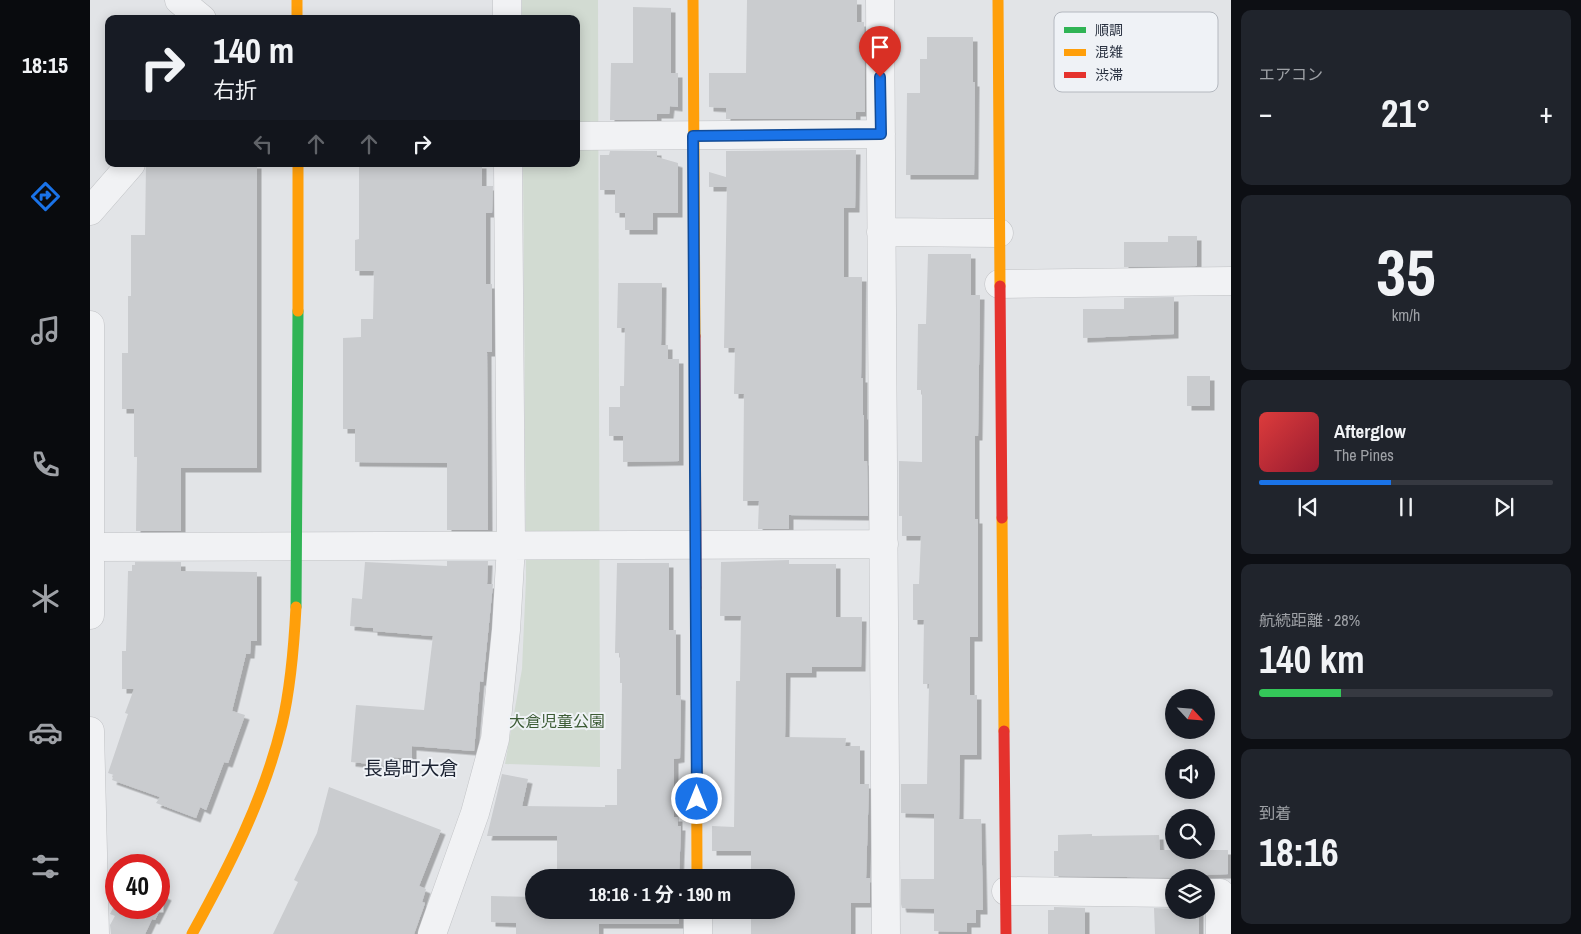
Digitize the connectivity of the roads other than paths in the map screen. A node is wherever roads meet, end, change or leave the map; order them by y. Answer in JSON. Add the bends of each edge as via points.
{"nodes":[{"id":1,"x":179,"y":0,"type":"edge"},
{"id":2,"x":297,"y":0,"type":"edge"},
{"id":3,"x":507,"y":0,"type":"edge"},
{"id":4,"x":693,"y":0,"type":"edge"},
{"id":5,"x":880,"y":0,"type":"edge"},
{"id":6,"x":998,"y":0,"type":"edge"},
{"id":7,"x":197,"y":15,"type":"edge"},
{"id":8,"x":297,"y":15,"type":"edge"},
{"id":9,"x":507,"y":15,"type":"edge"},
{"id":10,"x":881,"y":134,"type":"junction"},
{"id":11,"x":580,"y":136,"type":"edge"},
{"id":12,"x":693,"y":136,"type":"junction"},
{"id":13,"x":128,"y":167,"type":"edge"},
{"id":14,"x":298,"y":167,"type":"edge"},
{"id":15,"x":508,"y":167,"type":"edge"},
{"id":16,"x":90,"y":211,"type":"edge"},
{"id":17,"x":882,"y":232,"type":"junction"},
{"id":18,"x":999,"y":233,"type":"junction"},
{"id":19,"x":1231,"y":281,"type":"edge"},
{"id":20,"x":999,"y":284,"type":"junction"},
{"id":21,"x":90,"y":325,"type":"edge"},
{"id":22,"x":696,"y":544,"type":"junction"},
{"id":23,"x":884,"y":544,"type":"junction"},
{"id":24,"x":510,"y":546,"type":"junction"},
{"id":25,"x":91,"y":547,"type":"edge"},
{"id":26,"x":298,"y":547,"type":"junction"},
{"id":27,"x":90,"y":615,"type":"edge"},
{"id":28,"x":90,"y":731,"type":"edge"},
{"id":29,"x":697,"y":869,"type":"edge"},
{"id":30,"x":1006,"y":891,"type":"junction"},
{"id":31,"x":1165,"y":893,"type":"edge"},
{"id":32,"x":1215,"y":893,"type":"edge"},
{"id":33,"x":698,"y":919,"type":"edge"},
{"id":34,"x":95,"y":934,"type":"edge"},
{"id":35,"x":192,"y":934,"type":"edge"},
{"id":36,"x":432,"y":934,"type":"edge"},
{"id":37,"x":698,"y":934,"type":"edge"},
{"id":38,"x":886,"y":934,"type":"edge"},
{"id":39,"x":1006,"y":934,"type":"edge"},
{"id":40,"x":1220,"y":934,"type":"edge"}],
"edges":[{"from":1,"to":7,"type":"street"},
{"from":2,"to":8,"type":"street"},
{"from":3,"to":9,"type":"street"},
{"from":4,"to":12,"type":"street"},
{"from":5,"to":10,"type":"street"},
{"from":6,"to":18,"type":"street"},
{"from":10,"to":12,"type":"street"},
{"from":10,"to":17,"type":"street"},
{"from":11,"to":12,"type":"street"},
{"from":12,"to":22,"type":"street"},
{"from":13,"to":16,"type":"street"},
{"from":14,"to":26,"type":"street"},
{"from":15,"to":24,"type":"street"},
{"from":17,"to":18,"type":"street"},
{"from":17,"to":23,"type":"street"},
{"from":18,"to":20,"type":"street"},
{"from":19,"to":20,"type":"street"},
{"from":20,"to":30,"type":"street"},
{"from":21,"to":25,"type":"street"},
{"from":22,"to":23,"type":"street"},
{"from":22,"to":24,"type":"street"},
{"from":22,"to":29,"type":"street"},
{"from":23,"to":38,"type":"street"},
{"from":24,"to":26,"type":"street"},
{"from":24,"to":36,"type":"street","via":[[506,630],[495,739],[472,823]]},
{"from":25,"to":26,"type":"street"},
{"from":25,"to":27,"type":"street"},
{"from":26,"to":35,"type":"street","via":[[295,638],[282,723],[266,778],[244,833],[222,882]]},
{"from":28,"to":34,"type":"street"},
{"from":30,"to":31,"type":"street"},
{"from":30,"to":39,"type":"street"},
{"from":32,"to":40,"type":"street","via":[[1220,893]]},
{"from":33,"to":37,"type":"street"}]}
